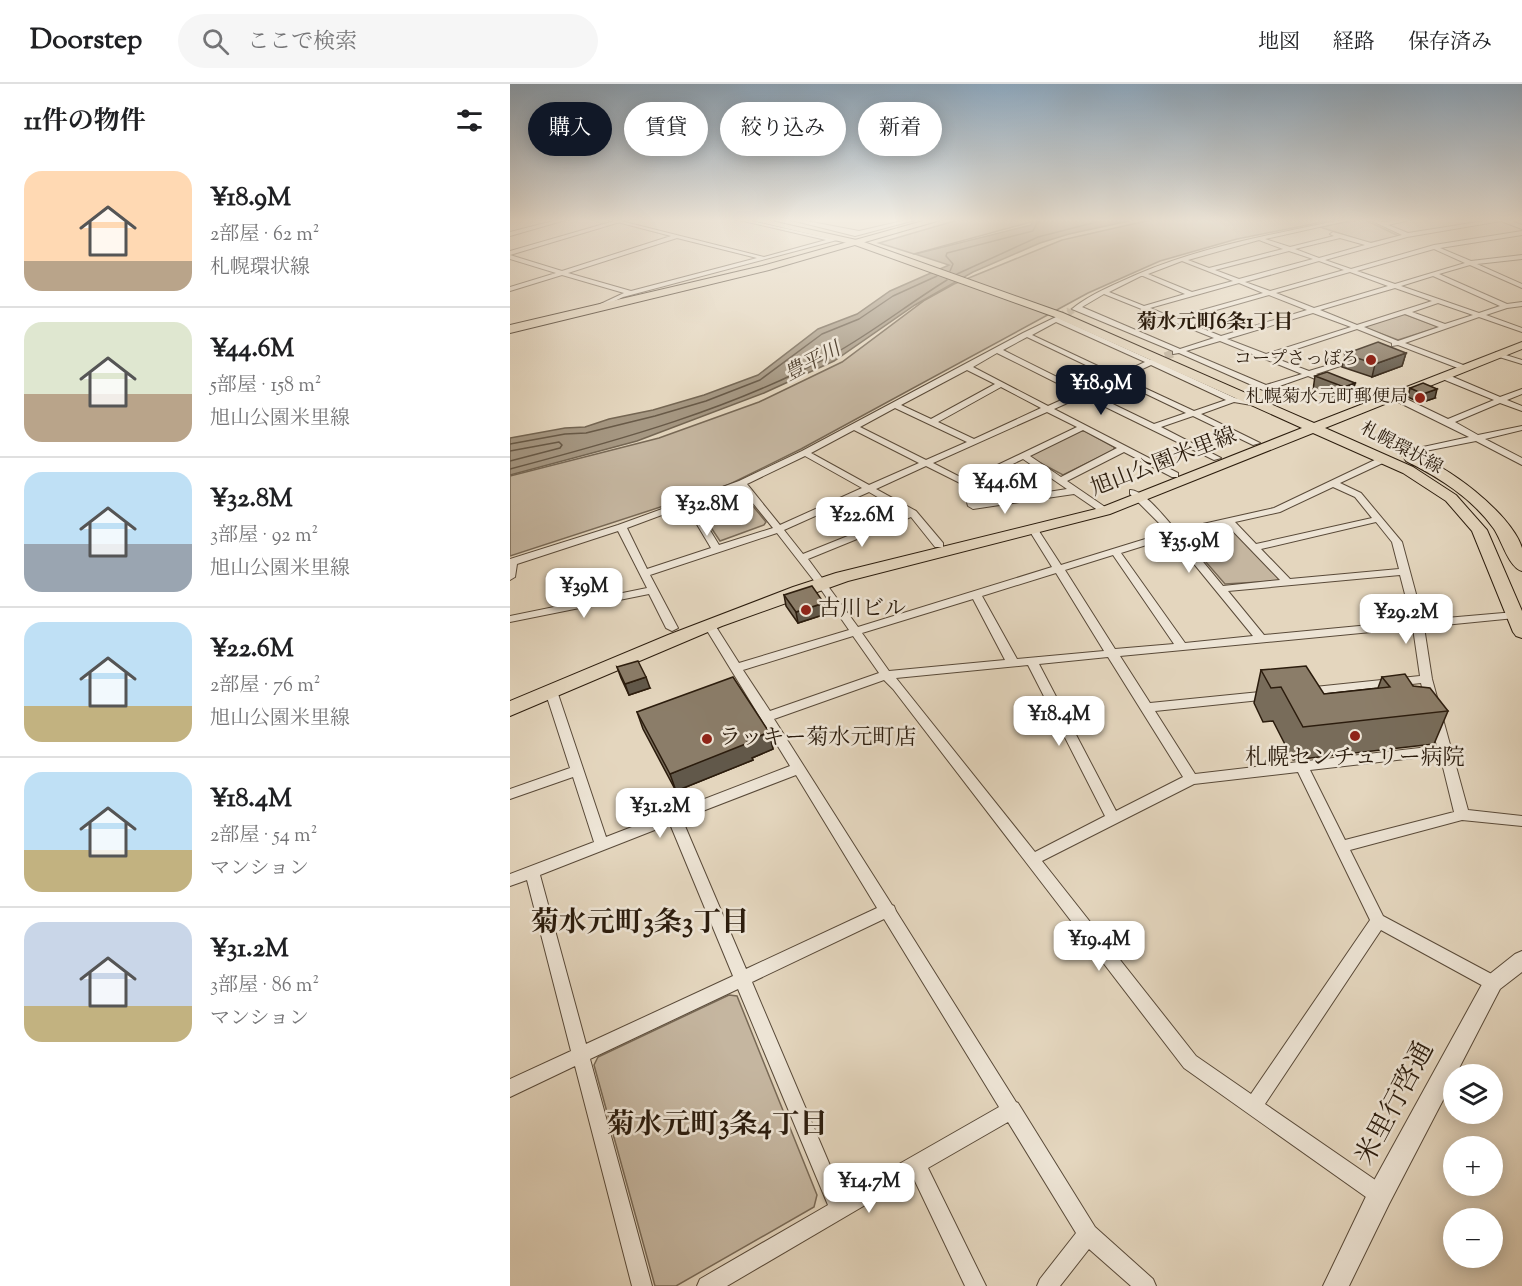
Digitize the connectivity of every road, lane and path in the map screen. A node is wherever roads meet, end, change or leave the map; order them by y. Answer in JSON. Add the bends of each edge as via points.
{"nodes":[{"id":1,"x":553,"y":275,"type":"edge"},
{"id":2,"x":567,"y":275,"type":"edge"},
{"id":3,"x":699,"y":275,"type":"edge"},
{"id":4,"x":735,"y":275,"type":"edge"},
{"id":5,"x":960,"y":275,"type":"edge"},
{"id":6,"x":1142,"y":275,"type":"edge"},
{"id":7,"x":1147,"y":275,"type":"edge"},
{"id":8,"x":1221,"y":275,"type":"edge"},
{"id":9,"x":1263,"y":275,"type":"edge"},
{"id":10,"x":1333,"y":275,"type":"edge"},
{"id":11,"x":1364,"y":275,"type":"edge"},
{"id":12,"x":1430,"y":275,"type":"edge"},
{"id":13,"x":1436,"y":275,"type":"edge"},
{"id":14,"x":1497,"y":275,"type":"edge"},
{"id":15,"x":1522,"y":278,"type":"edge"},
{"id":16,"x":1508,"y":280,"type":"junction"},
{"id":17,"x":1238,"y":282,"type":"junction"},
{"id":18,"x":1395,"y":286,"type":"junction"},
{"id":19,"x":1522,"y":286,"type":"edge"},
{"id":20,"x":510,"y":289,"type":"edge"},
{"id":21,"x":1104,"y":292,"type":"junction"},
{"id":22,"x":631,"y":293,"type":"junction"},
{"id":23,"x":1190,"y":294,"type":"junction"},
{"id":24,"x":1269,"y":294,"type":"junction"},
{"id":25,"x":1438,"y":301,"type":"junction"},
{"id":26,"x":1522,"y":304,"type":"edge"},
{"id":27,"x":1043,"y":305,"type":"junction"},
{"id":28,"x":1506,"y":306,"type":"junction"},
{"id":29,"x":596,"y":308,"type":"junction"},
{"id":30,"x":1142,"y":308,"type":"junction"},
{"id":31,"x":1313,"y":311,"type":"junction"},
{"id":32,"x":1404,"y":311,"type":"junction"},
{"id":33,"x":1480,"y":315,"type":"junction"},
{"id":34,"x":1174,"y":320,"type":"junction"},
{"id":35,"x":1356,"y":327,"type":"junction"},
{"id":36,"x":1446,"y":327,"type":"junction"},
{"id":37,"x":510,"y":329,"type":"edge"},
{"id":38,"x":1522,"y":330,"type":"edge"},
{"id":39,"x":1025,"y":334,"type":"junction"},
{"id":40,"x":1522,"y":338,"type":"edge"},
{"id":41,"x":1220,"y":339,"type":"junction"},
{"id":42,"x":1398,"y":343,"type":"junction"},
{"id":43,"x":1522,"y":345,"type":"edge"},
{"id":44,"x":1387,"y":347,"type":"edge"},
{"id":45,"x":996,"y":350,"type":"junction"},
{"id":46,"x":1178,"y":352,"type":"junction"},
{"id":47,"x":1499,"y":354,"type":"junction"},
{"id":48,"x":1364,"y":355,"type":"edge"},
{"id":49,"x":1264,"y":357,"type":"junction"},
{"id":50,"x":1152,"y":361,"type":"junction"},
{"id":51,"x":1522,"y":362,"type":"edge"},
{"id":52,"x":966,"y":366,"type":"junction"},
{"id":53,"x":1453,"y":370,"type":"junction"},
{"id":54,"x":1308,"y":374,"type":"junction"},
{"id":55,"x":1115,"y":377,"type":"junction"},
{"id":56,"x":1001,"y":384,"type":"junction"},
{"id":57,"x":1266,"y":388,"type":"junction"},
{"id":58,"x":1522,"y":391,"type":"edge"},
{"id":59,"x":1082,"y":392,"type":"junction"},
{"id":60,"x":1393,"y":396,"type":"junction"},
{"id":61,"x":1369,"y":398,"type":"junction"},
{"id":62,"x":1502,"y":399,"type":"junction"},
{"id":63,"x":1233,"y":400,"type":"junction"},
{"id":64,"x":1281,"y":402,"type":"junction"},
{"id":65,"x":894,"y":405,"type":"junction"},
{"id":66,"x":1264,"y":406,"type":"junction"},
{"id":67,"x":1047,"y":408,"type":"junction"},
{"id":68,"x":1522,"y":409,"type":"edge"},
{"id":69,"x":1192,"y":413,"type":"junction"},
{"id":70,"x":932,"y":422,"type":"junction"},
{"id":71,"x":1316,"y":422,"type":"junction"},
{"id":72,"x":1448,"y":422,"type":"junction"},
{"id":73,"x":854,"y":427,"type":"junction"},
{"id":74,"x":1084,"y":427,"type":"junction"},
{"id":75,"x":1154,"y":427,"type":"junction"},
{"id":76,"x":1522,"y":428,"type":"edge"},
{"id":77,"x":1479,"y":438,"type":"junction"},
{"id":78,"x":972,"y":441,"type":"junction"},
{"id":79,"x":1256,"y":443,"type":"junction"},
{"id":80,"x":1124,"y":448,"type":"junction"},
{"id":81,"x":806,"y":453,"type":"junction"},
{"id":82,"x":1403,"y":454,"type":"junction"},
{"id":83,"x":1023,"y":455,"type":"junction"},
{"id":84,"x":1217,"y":458,"type":"junction"},
{"id":85,"x":1384,"y":459,"type":"junction"},
{"id":86,"x":1522,"y":462,"type":"edge"},
{"id":87,"x":923,"y":464,"type":"junction"},
{"id":88,"x":1175,"y":475,"type":"junction"},
{"id":89,"x":1059,"y":481,"type":"junction"},
{"id":90,"x":742,"y":483,"type":"junction"},
{"id":91,"x":966,"y":483,"type":"junction"},
{"id":92,"x":1332,"y":483,"type":"junction"},
{"id":93,"x":871,"y":488,"type":"junction"},
{"id":94,"x":1076,"y":491,"type":"junction"},
{"id":95,"x":1137,"y":495,"type":"junction"},
{"id":96,"x":689,"y":503,"type":"junction"},
{"id":97,"x":1101,"y":508,"type":"junction"},
{"id":98,"x":913,"y":513,"type":"junction"},
{"id":99,"x":1378,"y":519,"type":"junction"},
{"id":100,"x":1228,"y":521,"type":"junction"},
{"id":101,"x":621,"y":527,"type":"junction"},
{"id":102,"x":779,"y":529,"type":"junction"},
{"id":103,"x":1034,"y":530,"type":"junction"},
{"id":104,"x":1174,"y":534,"type":"junction"},
{"id":105,"x":939,"y":544,"type":"junction"},
{"id":106,"x":716,"y":548,"type":"junction"},
{"id":107,"x":1254,"y":548,"type":"junction"},
{"id":108,"x":1114,"y":551,"type":"junction"},
{"id":109,"x":801,"y":558,"type":"junction"},
{"id":110,"x":511,"y":562,"type":"edge"},
{"id":111,"x":1522,"y":566,"type":"edge"},
{"id":112,"x":1058,"y":568,"type":"junction"},
{"id":113,"x":1404,"y":572,"type":"junction"},
{"id":114,"x":645,"y":573,"type":"junction"},
{"id":115,"x":510,"y":577,"type":"edge"},
{"id":116,"x":818,"y":580,"type":"junction"},
{"id":117,"x":1288,"y":583,"type":"junction"},
{"id":118,"x":1220,"y":589,"type":"junction"},
{"id":119,"x":653,"y":591,"type":"junction"},
{"id":120,"x":975,"y":593,"type":"junction"},
{"id":121,"x":1519,"y":615,"type":"edge"},
{"id":122,"x":510,"y":619,"type":"edge"},
{"id":123,"x":709,"y":624,"type":"junction"},
{"id":124,"x":1418,"y":624,"type":"junction"},
{"id":125,"x":672,"y":628,"type":"junction"},
{"id":126,"x":855,"y":630,"type":"junction"},
{"id":127,"x":1522,"y":632,"type":"edge"},
{"id":128,"x":1261,"y":639,"type":"junction"},
{"id":129,"x":1182,"y":647,"type":"junction"},
{"id":130,"x":1111,"y":653,"type":"junction"},
{"id":131,"x":1032,"y":661,"type":"junction"},
{"id":132,"x":1014,"y":663,"type":"junction"},
{"id":133,"x":736,"y":668,"type":"junction"},
{"id":134,"x":886,"y":675,"type":"junction"},
{"id":135,"x":1426,"y":680,"type":"junction"},
{"id":136,"x":551,"y":692,"type":"junction"},
{"id":137,"x":510,"y":697,"type":"edge"},
{"id":138,"x":1146,"y":708,"type":"junction"},
{"id":139,"x":510,"y":709,"type":"edge"},
{"id":140,"x":766,"y":717,"type":"junction"},
{"id":141,"x":1444,"y":750,"type":"junction"},
{"id":142,"x":1302,"y":767,"type":"junction"},
{"id":143,"x":799,"y":768,"type":"junction"},
{"id":144,"x":577,"y":770,"type":"junction"},
{"id":145,"x":1191,"y":779,"type":"junction"},
{"id":146,"x":510,"y":794,"type":"edge"},
{"id":147,"x":1462,"y":815,"type":"junction"},
{"id":148,"x":674,"y":817,"type":"junction"},
{"id":149,"x":1113,"y":818,"type":"junction"},
{"id":150,"x":1522,"y":821,"type":"edge"},
{"id":151,"x":602,"y":845,"type":"junction"},
{"id":152,"x":1341,"y":847,"type":"junction"},
{"id":153,"x":1032,"y":860,"type":"junction"},
{"id":154,"x":532,"y":872,"type":"junction"},
{"id":155,"x":510,"y":880,"type":"edge"},
{"id":156,"x":888,"y":910,"type":"junction"},
{"id":157,"x":1378,"y":921,"type":"junction"},
{"id":158,"x":1522,"y":960,"type":"edge"},
{"id":159,"x":743,"y":978,"type":"junction"},
{"id":160,"x":1493,"y":983,"type":"junction"},
{"id":161,"x":579,"y":1055,"type":"junction"},
{"id":162,"x":510,"y":1088,"type":"edge"},
{"id":163,"x":1254,"y":1106,"type":"junction"},
{"id":164,"x":1012,"y":1109,"type":"junction"},
{"id":165,"x":917,"y":1166,"type":"junction"},
{"id":166,"x":1380,"y":1195,"type":"junction"},
{"id":167,"x":839,"y":1209,"type":"junction"},
{"id":168,"x":1088,"y":1234,"type":"junction"},
{"id":169,"x":642,"y":1286,"type":"edge"},
{"id":170,"x":707,"y":1286,"type":"edge"},
{"id":171,"x":976,"y":1286,"type":"edge"},
{"id":172,"x":1047,"y":1286,"type":"edge"},
{"id":173,"x":1146,"y":1286,"type":"edge"},
{"id":174,"x":1336,"y":1286,"type":"edge"}],
"edges":[{"from":1,"to":20,"type":"street"},
{"from":2,"to":22,"type":"street"},
{"from":3,"to":22,"type":"street"},
{"from":4,"to":29,"type":"highway"},
{"from":5,"to":27,"type":"main road","name":"札幌環状線"},
{"from":6,"to":21,"type":"street"},
{"from":7,"to":23,"type":"street"},
{"from":8,"to":17,"type":"street"},
{"from":9,"to":17,"type":"street"},
{"from":10,"to":24,"type":"street"},
{"from":11,"to":18,"type":"street"},
{"from":12,"to":18,"type":"street"},
{"from":13,"to":28,"type":"street"},
{"from":14,"to":16,"type":"street"},
{"from":15,"to":16,"type":"street"},
{"from":16,"to":19,"type":"street"},
{"from":17,"to":23,"type":"street"},
{"from":17,"to":24,"type":"street"},
{"from":18,"to":25,"type":"street"},
{"from":18,"to":31,"type":"street"},
{"from":21,"to":30,"type":"street"},
{"from":21,"to":46,"type":"street","via":[[1076,308]]},
{"from":22,"to":29,"type":"street"},
{"from":23,"to":30,"type":"street"},
{"from":24,"to":31,"type":"street"},
{"from":24,"to":34,"type":"street"},
{"from":25,"to":32,"type":"street"},
{"from":25,"to":33,"type":"street"},
{"from":26,"to":28,"type":"street"},
{"from":27,"to":64,"type":"main road","name":"札幌環状線"},
{"from":27,"to":66,"type":"main road","name":"札幌環状線"},
{"from":28,"to":33,"type":"street"},
{"from":29,"to":37,"type":"highway"},
{"from":30,"to":34,"type":"street"},
{"from":31,"to":35,"type":"street"},
{"from":31,"to":41,"type":"street"},
{"from":32,"to":35,"type":"street"},
{"from":32,"to":36,"type":"street"},
{"from":33,"to":36,"type":"street"},
{"from":33,"to":38,"type":"street"},
{"from":34,"to":41,"type":"street"},
{"from":35,"to":42,"type":"street"},
{"from":35,"to":49,"type":"street"},
{"from":36,"to":42,"type":"street"},
{"from":39,"to":45,"type":"street"},
{"from":39,"to":50,"type":"street","via":[[1057,319]]},
{"from":39,"to":55,"type":"street"},
{"from":40,"to":53,"type":"main road","name":"旭山公園米里線"},
{"from":41,"to":46,"type":"street"},
{"from":41,"to":49,"type":"street"},
{"from":42,"to":44,"type":"street"},
{"from":42,"to":53,"type":"street"},
{"from":43,"to":47,"type":"main road","name":"旭山公園米里線"},
{"from":45,"to":52,"type":"street"},
{"from":45,"to":59,"type":"street"},
{"from":46,"to":57,"type":"street"},
{"from":47,"to":51,"type":"street"},
{"from":47,"to":53,"type":"main road","name":"旭山公園米里線"},
{"from":48,"to":54,"type":"street"},
{"from":49,"to":54,"type":"street"},
{"from":50,"to":55,"type":"street"},
{"from":50,"to":63,"type":"street"},
{"from":52,"to":56,"type":"street"},
{"from":52,"to":65,"type":"street"},
{"from":53,"to":60,"type":"main road","name":"旭山公園米里線"},
{"from":53,"to":61,"type":"main road","name":"旭山公園米里線"},
{"from":53,"to":62,"type":"street"},
{"from":54,"to":57,"type":"street"},
{"from":54,"to":61,"type":"street"},
{"from":55,"to":59,"type":"street"},
{"from":55,"to":69,"type":"street"},
{"from":56,"to":67,"type":"street"},
{"from":56,"to":70,"type":"street"},
{"from":57,"to":64,"type":"street"},
{"from":58,"to":62,"type":"street"},
{"from":59,"to":67,"type":"street"},
{"from":59,"to":75,"type":"street"},
{"from":60,"to":71,"type":"main road","name":"旭山公園米里線"},
{"from":60,"to":72,"type":"street"},
{"from":61,"to":71,"type":"main road","name":"旭山公園米里線"},
{"from":62,"to":68,"type":"street"},
{"from":62,"to":72,"type":"street"},
{"from":63,"to":66,"type":"street"},
{"from":63,"to":69,"type":"street"},
{"from":64,"to":71,"type":"main road","name":"札幌環状線"},
{"from":65,"to":70,"type":"street"},
{"from":65,"to":73,"type":"street"},
{"from":66,"to":71,"type":"main road","name":"札幌環状線"},
{"from":67,"to":74,"type":"street"},
{"from":67,"to":78,"type":"street"},
{"from":69,"to":75,"type":"street"},
{"from":69,"to":79,"type":"street"},
{"from":70,"to":78,"type":"street"},
{"from":71,"to":79,"type":"main road","name":"旭山公園米里線"},
{"from":71,"to":82,"type":"main road","name":"札幌環状線"},
{"from":71,"to":85,"type":"main road","name":"札幌環状線"},
{"from":71,"to":95,"type":"main road","name":"旭山公園米里線","via":[[1232,462]]},
{"from":72,"to":77,"type":"street"},
{"from":73,"to":81,"type":"street"},
{"from":73,"to":87,"type":"street"},
{"from":74,"to":80,"type":"street"},
{"from":74,"to":83,"type":"street"},
{"from":75,"to":84,"type":"street"},
{"from":76,"to":77,"type":"street"},
{"from":77,"to":82,"type":"street"},
{"from":77,"to":86,"type":"street"},
{"from":78,"to":87,"type":"street"},
{"from":79,"to":84,"type":"main road","name":"旭山公園米里線"},
{"from":80,"to":88,"type":"street"},
{"from":80,"to":89,"type":"street"},
{"from":81,"to":90,"type":"street"},
{"from":81,"to":93,"type":"street"},
{"from":82,"to":111,"type":"main road","name":"札幌環状線","via":[[1450,479],[1487,509],[1505,530]]},
{"from":83,"to":89,"type":"street"},
{"from":83,"to":91,"type":"street"},
{"from":84,"to":88,"type":"main road","name":"旭山公園米里線"},
{"from":85,"to":92,"type":"street"},
{"from":85,"to":121,"type":"main road","name":"札幌環状線","via":[[1438,488],[1471,519]]},
{"from":87,"to":91,"type":"street"},
{"from":87,"to":93,"type":"street"},
{"from":88,"to":95,"type":"main road","name":"旭山公園米里線"},
{"from":89,"to":94,"type":"street"},
{"from":90,"to":96,"type":"street"},
{"from":90,"to":102,"type":"street"},
{"from":91,"to":94,"type":"street","via":[[972,506]]},
{"from":92,"to":99,"type":"street","via":[[1358,495]]},
{"from":92,"to":100,"type":"street","via":[[1277,510]]},
{"from":93,"to":98,"type":"street"},
{"from":93,"to":102,"type":"street"},
{"from":94,"to":97,"type":"street"},
{"from":95,"to":97,"type":"main road","name":"旭山公園米里線"},
{"from":95,"to":104,"type":"street"},
{"from":96,"to":101,"type":"street"},
{"from":96,"to":106,"type":"street"},
{"from":97,"to":103,"type":"main road","name":"旭山公園米里線"},
{"from":97,"to":105,"type":"main road","name":"旭山公園米里線"},
{"from":98,"to":105,"type":"street"},
{"from":98,"to":109,"type":"street"},
{"from":99,"to":107,"type":"street"},
{"from":99,"to":113,"type":"street","via":[[1397,542]]},
{"from":100,"to":104,"type":"street"},
{"from":100,"to":107,"type":"street"},
{"from":101,"to":110,"type":"street"},
{"from":101,"to":114,"type":"street"},
{"from":102,"to":106,"type":"street"},
{"from":102,"to":109,"type":"street"},
{"from":103,"to":112,"type":"street"},
{"from":103,"to":116,"type":"main road","name":"旭山公園米里線"},
{"from":104,"to":108,"type":"street"},
{"from":104,"to":118,"type":"street"},
{"from":105,"to":116,"type":"main road","name":"旭山公園米里線"},
{"from":106,"to":114,"type":"street"},
{"from":107,"to":117,"type":"street"},
{"from":108,"to":112,"type":"street"},
{"from":108,"to":129,"type":"street"},
{"from":109,"to":116,"type":"street"},
{"from":110,"to":115,"type":"street"},
{"from":112,"to":120,"type":"street"},
{"from":112,"to":130,"type":"street"},
{"from":113,"to":117,"type":"street"},
{"from":113,"to":124,"type":"street"},
{"from":114,"to":119,"type":"street"},
{"from":116,"to":123,"type":"main road","name":"旭山公園米里線"},
{"from":116,"to":125,"type":"main road","name":"旭山公園米里線","via":[[744,599]]},
{"from":116,"to":126,"type":"street"},
{"from":117,"to":118,"type":"street"},
{"from":118,"to":128,"type":"street"},
{"from":119,"to":122,"type":"street"},
{"from":119,"to":125,"type":"street"},
{"from":120,"to":126,"type":"street"},
{"from":120,"to":132,"type":"street"},
{"from":121,"to":124,"type":"street"},
{"from":121,"to":127,"type":"main road","name":"札幌環状線"},
{"from":123,"to":133,"type":"street"},
{"from":123,"to":136,"type":"main road","name":"旭山公園米里線"},
{"from":124,"to":128,"type":"street"},
{"from":124,"to":135,"type":"street"},
{"from":125,"to":137,"type":"main road","name":"旭山公園米里線"},
{"from":126,"to":133,"type":"street"},
{"from":126,"to":134,"type":"street"},
{"from":128,"to":129,"type":"street"},
{"from":129,"to":130,"type":"street"},
{"from":130,"to":131,"type":"street"},
{"from":130,"to":138,"type":"street"},
{"from":131,"to":132,"type":"street"},
{"from":131,"to":149,"type":"street"},
{"from":132,"to":134,"type":"street"},
{"from":133,"to":140,"type":"street"},
{"from":134,"to":140,"type":"street"},
{"from":134,"to":153,"type":"street"},
{"from":135,"to":138,"type":"street"},
{"from":135,"to":141,"type":"street"},
{"from":136,"to":139,"type":"main road","name":"旭山公園米里線"},
{"from":136,"to":144,"type":"street"},
{"from":138,"to":145,"type":"street"},
{"from":140,"to":143,"type":"street"},
{"from":141,"to":142,"type":"street"},
{"from":141,"to":147,"type":"street"},
{"from":142,"to":145,"type":"street"},
{"from":142,"to":152,"type":"street"},
{"from":143,"to":148,"type":"street"},
{"from":143,"to":156,"type":"street"},
{"from":144,"to":146,"type":"street"},
{"from":144,"to":151,"type":"street"},
{"from":145,"to":149,"type":"street"},
{"from":147,"to":150,"type":"street"},
{"from":147,"to":152,"type":"street"},
{"from":148,"to":151,"type":"street"},
{"from":148,"to":159,"type":"street"},
{"from":149,"to":153,"type":"street"},
{"from":151,"to":154,"type":"street"},
{"from":152,"to":157,"type":"street"},
{"from":153,"to":163,"type":"street","via":[[1190,1062]]},
{"from":154,"to":155,"type":"street"},
{"from":154,"to":161,"type":"street"},
{"from":156,"to":159,"type":"street"},
{"from":156,"to":164,"type":"street"},
{"from":157,"to":160,"type":"street"},
{"from":157,"to":163,"type":"street"},
{"from":158,"to":160,"type":"street","name":"米里行啓通"},
{"from":159,"to":161,"type":"street"},
{"from":159,"to":167,"type":"street"},
{"from":160,"to":166,"type":"street","name":"米里行啓通"},
{"from":161,"to":162,"type":"street"},
{"from":161,"to":169,"type":"street"},
{"from":163,"to":166,"type":"street"},
{"from":164,"to":165,"type":"street"},
{"from":164,"to":168,"type":"street"},
{"from":165,"to":167,"type":"street"},
{"from":165,"to":171,"type":"street"},
{"from":166,"to":174,"type":"street","name":"米里行啓通"},
{"from":167,"to":170,"type":"street"},
{"from":168,"to":172,"type":"street"},
{"from":168,"to":173,"type":"street"}]}
